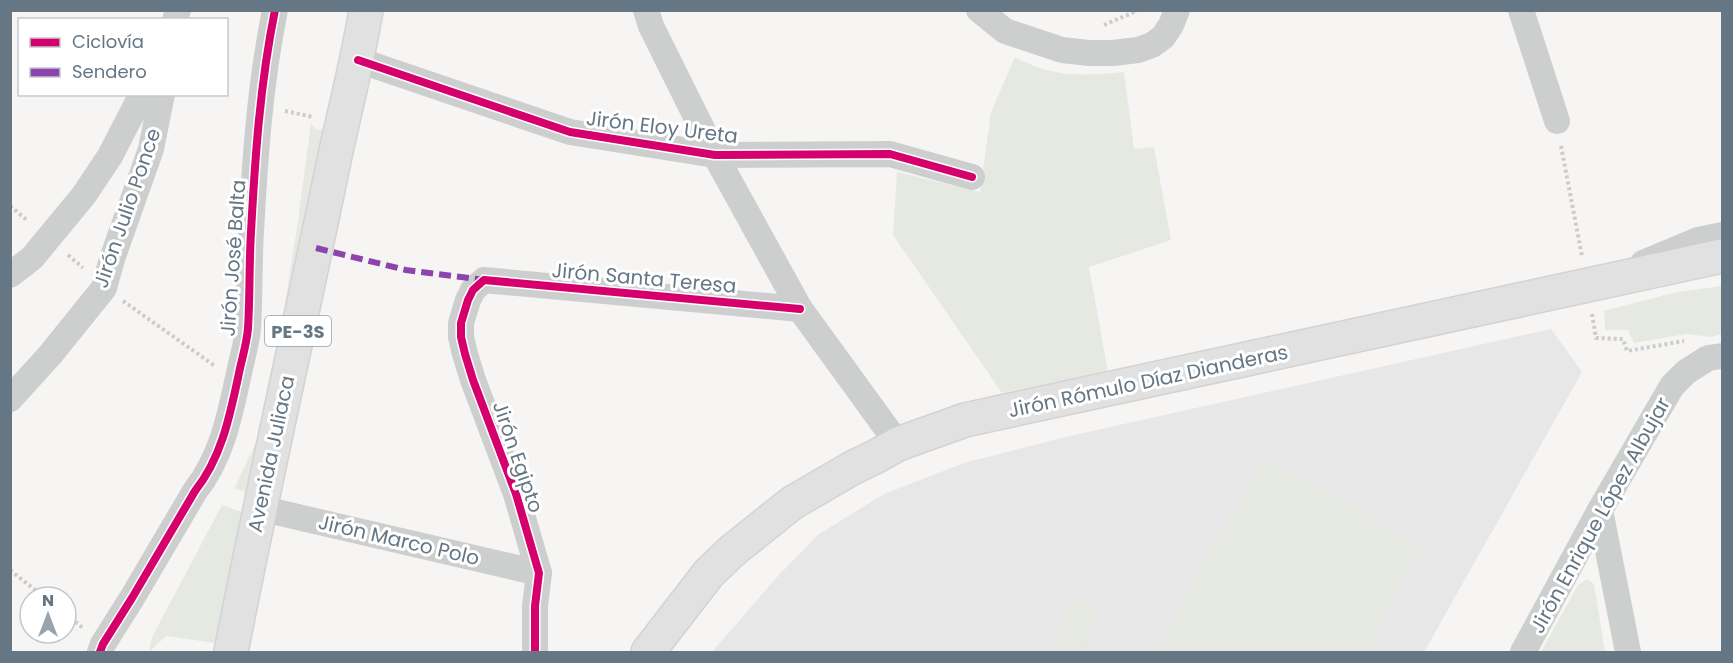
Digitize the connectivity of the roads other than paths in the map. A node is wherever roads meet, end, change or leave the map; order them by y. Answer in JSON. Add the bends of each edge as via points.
{"nodes":[{"id":1,"x":275,"y":10,"type":"edge"},
{"id":2,"x":366,"y":10,"type":"edge"},
{"id":3,"x":646,"y":10,"type":"edge"},
{"id":4,"x":979,"y":10,"type":"edge"},
{"id":5,"x":1177,"y":10,"type":"edge"},
{"id":6,"x":1521,"y":10,"type":"edge"},
{"id":7,"x":358,"y":60,"type":"junction"},
{"id":8,"x":141,"y":96,"type":"edge"},
{"id":9,"x":162,"y":96,"type":"edge"},
{"id":10,"x":1557,"y":121,"type":"road end"},
{"id":11,"x":715,"y":155,"type":"junction"},
{"id":12,"x":972,"y":177,"type":"dead end"},
{"id":13,"x":1722,"y":235,"type":"edge"},
{"id":14,"x":1722,"y":256,"type":"edge"},
{"id":15,"x":10,"y":275,"type":"edge"},
{"id":16,"x":484,"y":280,"type":"joint"},
{"id":17,"x":1593,"y":293,"type":"junction"},
{"id":18,"x":800,"y":309,"type":"junction"},
{"id":19,"x":1715,"y":357,"type":"edge"},
{"id":20,"x":10,"y":399,"type":"edge"},
{"id":21,"x":898,"y":444,"type":"junction"},
{"id":22,"x":259,"y":508,"type":"junction"},
{"id":23,"x":1600,"y":510,"type":"junction"},
{"id":24,"x":539,"y":573,"type":"junction"},
{"id":25,"x":100,"y":652,"type":"edge"},
{"id":26,"x":231,"y":652,"type":"edge"},
{"id":27,"x":535,"y":652,"type":"edge"},
{"id":28,"x":648,"y":652,"type":"edge"},
{"id":29,"x":1523,"y":652,"type":"edge"},
{"id":30,"x":1628,"y":652,"type":"edge"}],
"edges":[{"from":1,"to":25,"type":"street","name":"Jirón José Balta","via":[[260,106],[248,331],[226,426],[208,476],[195,491]]},
{"from":2,"to":7,"type":"main road","name":"Avenida Juliaca","number":"PE-3S"},
{"from":3,"to":11,"type":"street"},
{"from":4,"to":5,"type":"street","via":[[1005,31],[1062,50],[1089,54],[1152,45],[1163,37]]},
{"from":6,"to":10,"type":"street"},
{"from":7,"to":11,"type":"street","name":"Jirón Eloy Ureta","via":[[570,132]]},
{"from":7,"to":22,"type":"main road","name":"Avenida Juliaca","number":"PE-3S"},
{"from":8,"to":15,"type":"street","via":[[110,156],[84,195],[32,258]]},
{"from":9,"to":20,"type":"street","name":"Jirón Julio Ponce","via":[[151,148],[104,288]]},
{"from":11,"to":12,"type":"street","name":"Jirón Eloy Ureta","via":[[890,154]]},
{"from":11,"to":18,"type":"street"},
{"from":13,"to":17,"type":"street","via":[[1664,253]]},
{"from":14,"to":17,"type":"main road","name":"Jirón Rómulo Díaz Dianderas"},
{"from":16,"to":18,"type":"street","name":"Jirón Santa Teresa"},
{"from":16,"to":24,"type":"street","name":"Jirón Egipto","via":[[472,290],[461,323],[461,337]]},
{"from":17,"to":21,"type":"main road","name":"Jirón Rómulo Díaz Dianderas","via":[[965,420]]},
{"from":18,"to":21,"type":"street"},
{"from":19,"to":23,"type":"street","name":"Jirón Enrique López Albujar","via":[[1686,372],[1672,386]]},
{"from":21,"to":28,"type":"main road","name":"Jirón Rómulo Díaz Dianderas","via":[[792,503],[732,551],[709,573]]},
{"from":22,"to":24,"type":"street","name":"Jirón Marco Polo"},
{"from":22,"to":26,"type":"main road","name":"Avenida Juliaca","number":"PE-3S"},
{"from":23,"to":29,"type":"street","name":"Jirón Enrique López Albujar"},
{"from":23,"to":30,"type":"street"},
{"from":24,"to":27,"type":"street","name":"Jirón Egipto"}]}
